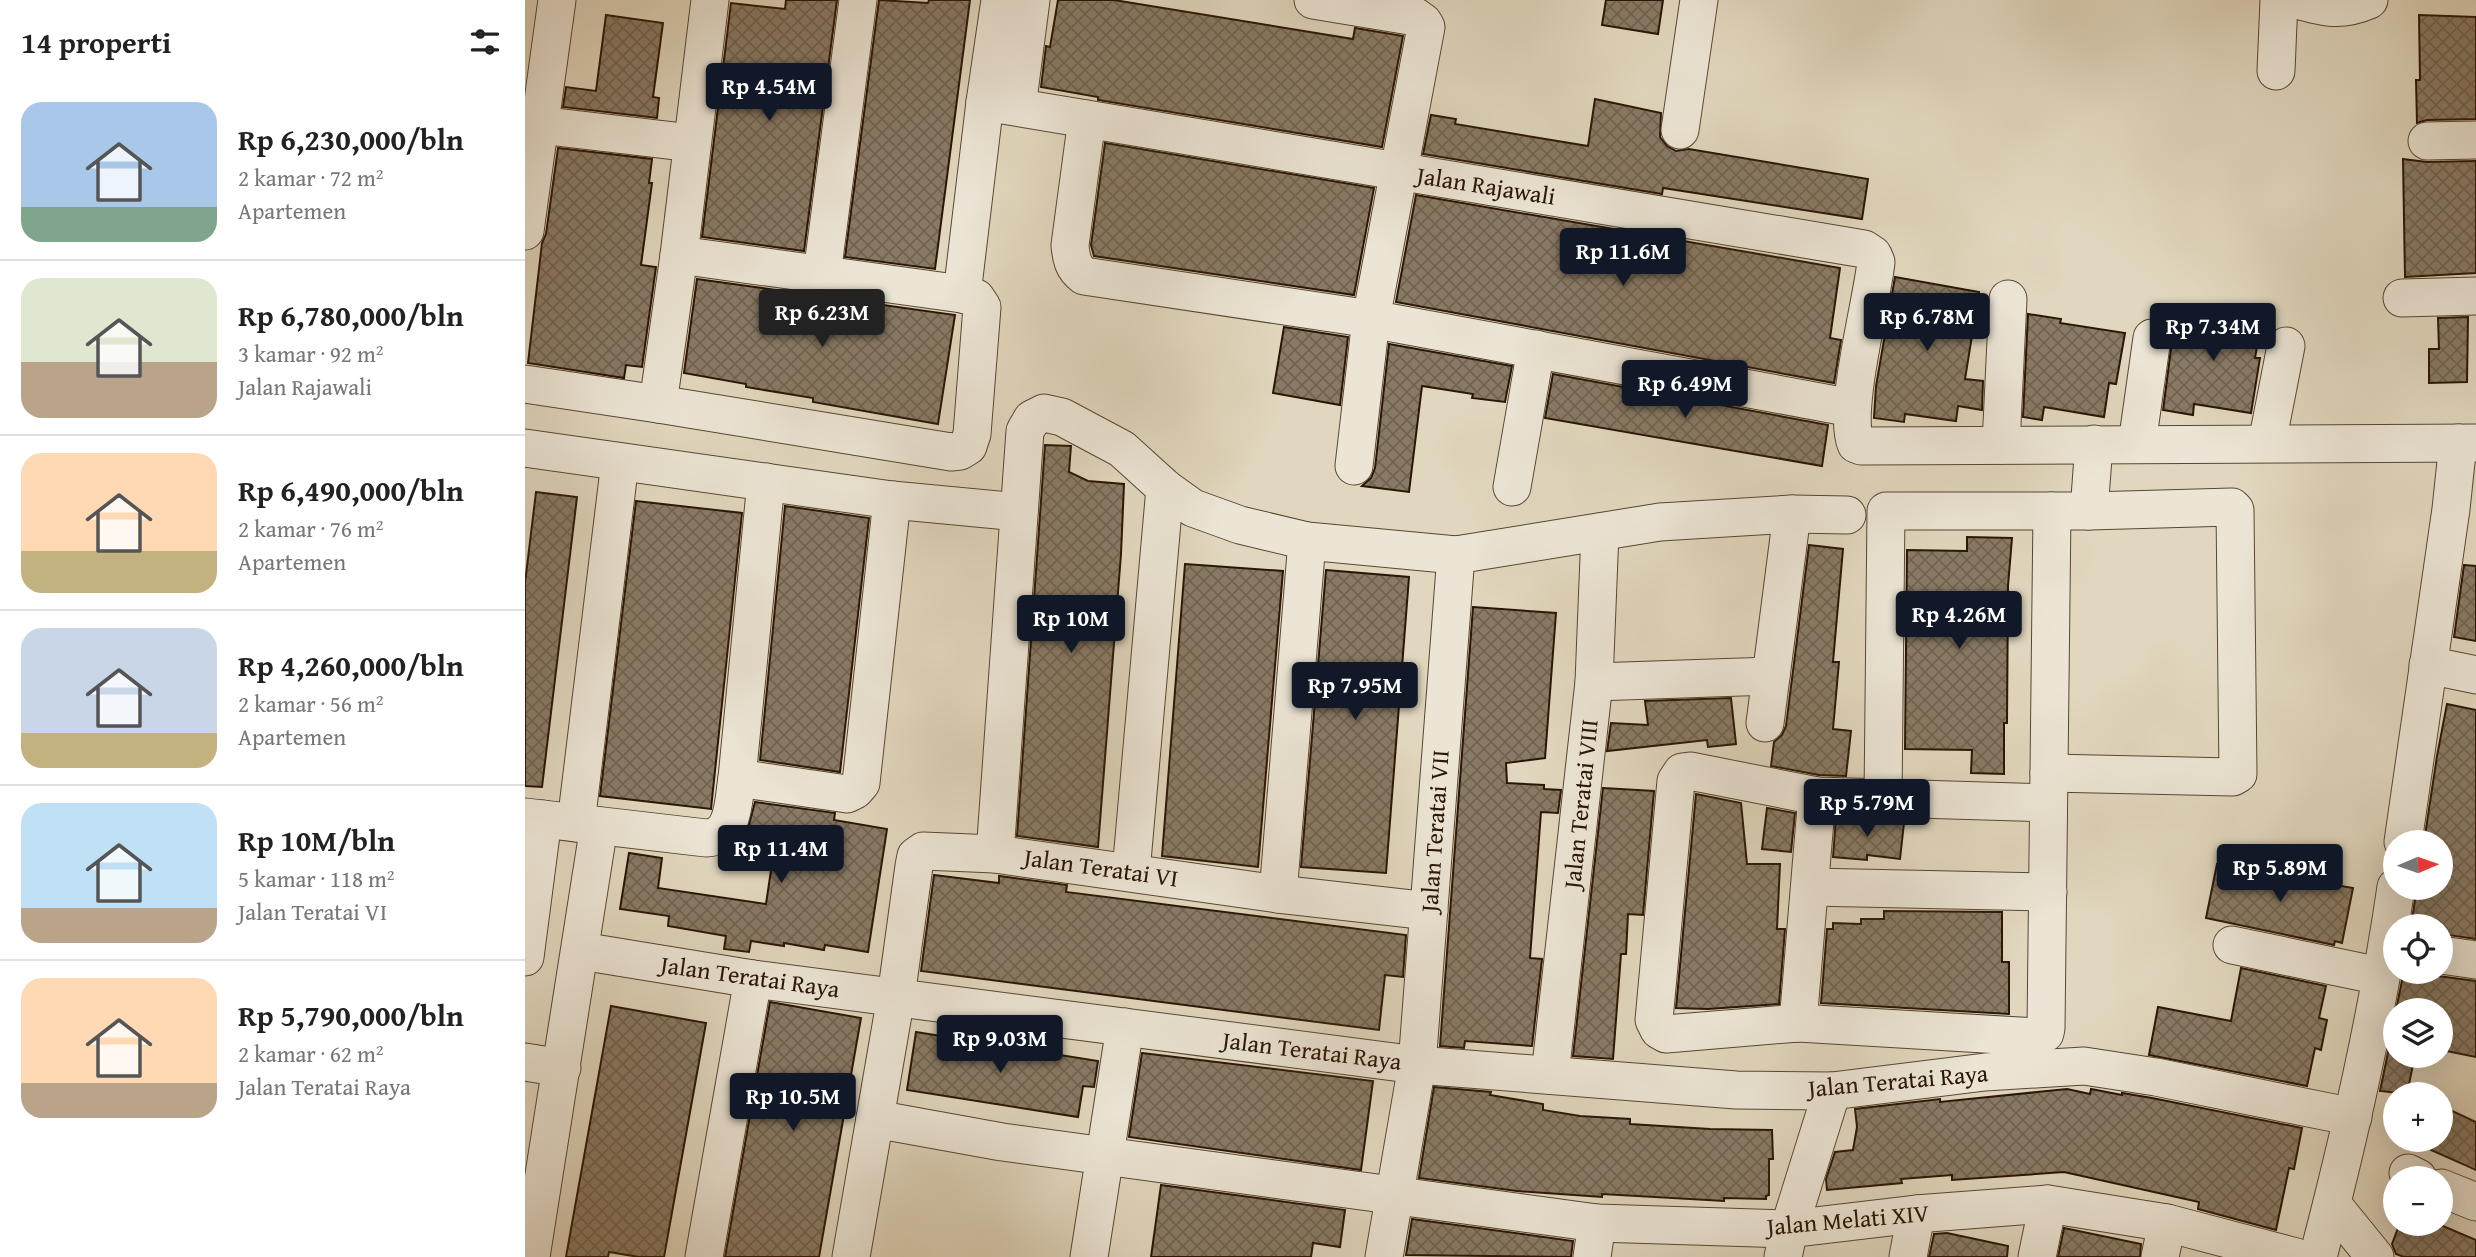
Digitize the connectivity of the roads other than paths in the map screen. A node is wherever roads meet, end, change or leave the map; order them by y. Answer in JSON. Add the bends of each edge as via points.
{"nodes":[{"id":1,"x":557,"y":0,"type":"edge"},
{"id":2,"x":710,"y":0,"type":"edge"},
{"id":3,"x":858,"y":0,"type":"edge"},
{"id":4,"x":1000,"y":0,"type":"edge"},
{"id":5,"x":1031,"y":0,"type":"edge"},
{"id":6,"x":1313,"y":0,"type":"edge"},
{"id":7,"x":1699,"y":0,"type":"edge"},
{"id":8,"x":2279,"y":0,"type":"edge"},
{"id":9,"x":2297,"y":0,"type":"edge"},
{"id":10,"x":2369,"y":0,"type":"edge"},
{"id":11,"x":2276,"y":71,"type":"dead end"},
{"id":12,"x":1001,"y":105,"type":"junction"},
{"id":13,"x":1087,"y":120,"type":"junction"},
{"id":14,"x":539,"y":125,"type":"junction"},
{"id":15,"x":1680,"y":130,"type":"dead end"},
{"id":16,"x":2427,"y":141,"type":"dead end"},
{"id":17,"x":2476,"y":141,"type":"edge"},
{"id":18,"x":692,"y":143,"type":"junction"},
{"id":19,"x":1399,"y":173,"type":"junction"},
{"id":20,"x":525,"y":231,"type":"edge"},
{"id":21,"x":679,"y":255,"type":"junction"},
{"id":22,"x":822,"y":274,"type":"junction"},
{"id":23,"x":963,"y":294,"type":"junction"},
{"id":24,"x":2476,"y":296,"type":"edge"},
{"id":25,"x":2402,"y":298,"type":"dead end"},
{"id":26,"x":2008,"y":299,"type":"dead end"},
{"id":27,"x":1371,"y":319,"type":"junction"},
{"id":28,"x":2152,"y":338,"type":"dead end"},
{"id":29,"x":2286,"y":346,"type":"dead end"},
{"id":30,"x":1536,"y":349,"type":"junction"},
{"id":31,"x":525,"y":384,"type":"edge"},
{"id":32,"x":657,"y":404,"type":"junction"},
{"id":33,"x":1851,"y":408,"type":"junction"},
{"id":34,"x":2267,"y":443,"type":"junction"},
{"id":35,"x":2467,"y":443,"type":"edge"},
{"id":36,"x":2094,"y":444,"type":"junction"},
{"id":37,"x":2137,"y":444,"type":"junction"},
{"id":38,"x":2001,"y":445,"type":"junction"},
{"id":39,"x":525,"y":448,"type":"edge"},
{"id":40,"x":620,"y":462,"type":"junction"},
{"id":41,"x":1354,"y":466,"type":"dead end"},
{"id":42,"x":766,"y":482,"type":"junction"},
{"id":43,"x":1512,"y":487,"type":"dead end"},
{"id":44,"x":1165,"y":488,"type":"junction"},
{"id":45,"x":892,"y":500,"type":"junction"},
{"id":46,"x":2052,"y":511,"type":"junction"},
{"id":47,"x":2089,"y":511,"type":"junction"},
{"id":48,"x":1019,"y":512,"type":"junction"},
{"id":49,"x":2464,"y":512,"type":"edge"},
{"id":50,"x":1792,"y":514,"type":"junction"},
{"id":51,"x":1847,"y":515,"type":"dead end"},
{"id":52,"x":1600,"y":532,"type":"junction"},
{"id":53,"x":1307,"y":541,"type":"junction"},
{"id":54,"x":1456,"y":555,"type":"junction"},
{"id":55,"x":2428,"y":665,"type":"junction"},
{"id":56,"x":1771,"y":676,"type":"junction"},
{"id":57,"x":2476,"y":676,"type":"edge"},
{"id":58,"x":1594,"y":682,"type":"junction"},
{"id":59,"x":1766,"y":723,"type":"dead end"},
{"id":60,"x":737,"y":778,"type":"junction"},
{"id":61,"x":2048,"y":788,"type":"junction"},
{"id":62,"x":1817,"y":796,"type":"junction"},
{"id":63,"x":1883,"y":799,"type":"junction"},
{"id":64,"x":561,"y":821,"type":"edge"},
{"id":65,"x":2405,"y":830,"type":"edge"},
{"id":66,"x":995,"y":853,"type":"junction"},
{"id":67,"x":1131,"y":872,"type":"junction"},
{"id":68,"x":1809,"y":887,"type":"junction"},
{"id":69,"x":2048,"y":892,"type":"junction"},
{"id":70,"x":1278,"y":894,"type":"junction"},
{"id":71,"x":1429,"y":911,"type":"junction"},
{"id":72,"x":2232,"y":945,"type":"dead end"},
{"id":73,"x":581,"y":951,"type":"junction"},
{"id":74,"x":525,"y":957,"type":"edge"},
{"id":75,"x":2383,"y":957,"type":"edge"},
{"id":76,"x":2453,"y":957,"type":"edge"},
{"id":77,"x":2476,"y":960,"type":"edge"},
{"id":78,"x":753,"y":979,"type":"junction"},
{"id":79,"x":2383,"y":980,"type":"edge"},
{"id":80,"x":896,"y":997,"type":"junction"},
{"id":81,"x":1798,"y":1023,"type":"junction"},
{"id":82,"x":1125,"y":1027,"type":"junction"},
{"id":83,"x":525,"y":1062,"type":"edge"},
{"id":84,"x":1417,"y":1065,"type":"junction"},
{"id":85,"x":562,"y":1068,"type":"junction"},
{"id":86,"x":1550,"y":1075,"type":"junction"},
{"id":87,"x":1832,"y":1091,"type":"junction"},
{"id":88,"x":2353,"y":1117,"type":"junction"},
{"id":89,"x":875,"y":1119,"type":"junction"},
{"id":90,"x":1105,"y":1155,"type":"junction"},
{"id":91,"x":2453,"y":1193,"type":"edge"},
{"id":92,"x":1395,"y":1194,"type":"junction"},
{"id":93,"x":2476,"y":1202,"type":"edge"},
{"id":94,"x":2048,"y":1204,"type":"junction"},
{"id":95,"x":2332,"y":1204,"type":"junction"},
{"id":96,"x":1916,"y":1214,"type":"junction"},
{"id":97,"x":1595,"y":1240,"type":"edge"},
{"id":98,"x":2164,"y":1240,"type":"edge"},
{"id":99,"x":1786,"y":1243,"type":"edge"},
{"id":100,"x":861,"y":1256,"type":"edge"},
{"id":101,"x":531,"y":1257,"type":"edge"},
{"id":102,"x":704,"y":1257,"type":"edge"},
{"id":103,"x":1089,"y":1257,"type":"edge"},
{"id":104,"x":1384,"y":1257,"type":"edge"},
{"id":105,"x":1908,"y":1257,"type":"edge"},
{"id":106,"x":2037,"y":1257,"type":"edge"},
{"id":107,"x":2297,"y":1257,"type":"edge"},
{"id":108,"x":2318,"y":1257,"type":"edge"},
{"id":109,"x":2375,"y":1257,"type":"edge"}],
"edges":[{"from":1,"to":14,"type":"street"},
{"from":2,"to":18,"type":"street"},
{"from":3,"to":22,"type":"street"},
{"from":4,"to":12,"type":"street"},
{"from":5,"to":12,"type":"street"},
{"from":6,"to":19,"type":"street","via":[[1416,17],[1426,27]]},
{"from":7,"to":15,"type":"street"},
{"from":8,"to":11,"type":"street"},
{"from":9,"to":10,"type":"street","via":[[2329,9]]},
{"from":12,"to":13,"type":"street","name":"Jalan Rajawali"},
{"from":12,"to":23,"type":"street"},
{"from":13,"to":19,"type":"street","name":"Jalan Rajawali"},
{"from":13,"to":27,"type":"street","via":[[1070,246],[1071,259],[1084,276]]},
{"from":14,"to":18,"type":"street"},
{"from":14,"to":20,"type":"street"},
{"from":16,"to":17,"type":"street"},
{"from":18,"to":21,"type":"street"},
{"from":19,"to":27,"type":"street"},
{"from":19,"to":33,"type":"street","name":"Jalan Rajawali","via":[[1864,249],[1876,262]]},
{"from":21,"to":22,"type":"street"},
{"from":21,"to":32,"type":"street"},
{"from":22,"to":23,"type":"street"},
{"from":23,"to":32,"type":"street","via":[[976,298],[982,307],[972,434],[968,446],[960,451]]},
{"from":24,"to":25,"type":"street"},
{"from":26,"to":38,"type":"street"},
{"from":27,"to":30,"type":"street"},
{"from":27,"to":41,"type":"street"},
{"from":28,"to":37,"type":"street"},
{"from":29,"to":34,"type":"street"},
{"from":30,"to":33,"type":"street"},
{"from":30,"to":43,"type":"street"},
{"from":31,"to":32,"type":"street"},
{"from":33,"to":38,"type":"street","via":[[1853,438],[1861,446]]},
{"from":34,"to":35,"type":"street"},
{"from":34,"to":37,"type":"street"},
{"from":35,"to":49,"type":"street"},
{"from":36,"to":37,"type":"street"},
{"from":36,"to":38,"type":"street"},
{"from":36,"to":47,"type":"street"},
{"from":39,"to":40,"type":"street"},
{"from":40,"to":42,"type":"street"},
{"from":40,"to":64,"type":"street"},
{"from":42,"to":45,"type":"street"},
{"from":42,"to":60,"type":"street"},
{"from":44,"to":48,"type":"street","via":[[1122,449],[1062,417],[1044,413],[1025,431]]},
{"from":44,"to":53,"type":"street","via":[[1193,508]]},
{"from":44,"to":67,"type":"street"},
{"from":45,"to":48,"type":"street"},
{"from":45,"to":60,"type":"street","via":[[860,783],[847,794]]},
{"from":46,"to":47,"type":"street"},
{"from":46,"to":61,"type":"street"},
{"from":46,"to":63,"type":"street","via":[[1885,511]]},
{"from":47,"to":61,"type":"street","via":[[2229,506],[2235,510],[2240,772],[2233,777]]},
{"from":48,"to":66,"type":"street"},
{"from":49,"to":55,"type":"street"},
{"from":50,"to":51,"type":"street"},
{"from":50,"to":52,"type":"street","via":[[1660,522]]},
{"from":50,"to":56,"type":"street"},
{"from":52,"to":54,"type":"street"},
{"from":52,"to":58,"type":"street","name":"Jalan Teratai VIII"},
{"from":53,"to":54,"type":"street"},
{"from":53,"to":70,"type":"street"},
{"from":54,"to":71,"type":"street","name":"Jalan Teratai VII"},
{"from":55,"to":57,"type":"street"},
{"from":55,"to":65,"type":"street"},
{"from":56,"to":58,"type":"street"},
{"from":56,"to":59,"type":"street"},
{"from":58,"to":86,"type":"street","name":"Jalan Teratai VIII"},
{"from":60,"to":64,"type":"street","via":[[728,826],[715,838]]},
{"from":61,"to":63,"type":"street"},
{"from":61,"to":69,"type":"street"},
{"from":62,"to":63,"type":"street"},
{"from":62,"to":68,"type":"street"},
{"from":62,"to":81,"type":"street","via":[[1682,772],[1676,781],[1654,1020],[1666,1034]]},
{"from":64,"to":73,"type":"street"},
{"from":64,"to":74,"type":"street"},
{"from":66,"to":67,"type":"street","name":"Jalan Teratai VI"},
{"from":66,"to":80,"type":"street","name":"Jalan Teratai VI","via":[[932,850],[916,856]]},
{"from":67,"to":70,"type":"street","name":"Jalan Teratai VI"},
{"from":68,"to":69,"type":"street"},
{"from":68,"to":81,"type":"street"},
{"from":69,"to":81,"type":"street","via":[[2046,1028],[2041,1036]]},
{"from":70,"to":71,"type":"street","name":"Jalan Teratai VI"},
{"from":71,"to":84,"type":"street","name":"Jalan Teratai VII"},
{"from":72,"to":75,"type":"street"},
{"from":73,"to":78,"type":"street","name":"Jalan Teratai Raya"},
{"from":73,"to":85,"type":"street"},
{"from":76,"to":77,"type":"street"},
{"from":78,"to":80,"type":"street","name":"Jalan Teratai Raya"},
{"from":78,"to":102,"type":"street"},
{"from":79,"to":88,"type":"street"},
{"from":80,"to":82,"type":"street","name":"Jalan Teratai Raya"},
{"from":80,"to":89,"type":"street"},
{"from":82,"to":84,"type":"street","name":"Jalan Teratai Raya"},
{"from":82,"to":90,"type":"street"},
{"from":83,"to":85,"type":"street"},
{"from":84,"to":86,"type":"street","name":"Jalan Teratai Raya"},
{"from":84,"to":92,"type":"street","name":"Jalan Teratai VII"},
{"from":85,"to":101,"type":"street"},
{"from":86,"to":87,"type":"street","name":"Jalan Teratai Raya","via":[[1736,1090]]},
{"from":87,"to":88,"type":"street","name":"Jalan Teratai Raya","via":[[1985,1072],[2084,1066]]},
{"from":87,"to":99,"type":"street"},
{"from":88,"to":95,"type":"street"},
{"from":89,"to":90,"type":"street","name":"Jalan Melati XIV"},
{"from":89,"to":100,"type":"street"},
{"from":90,"to":92,"type":"street","name":"Jalan Melati XIV"},
{"from":90,"to":103,"type":"street"},
{"from":91,"to":93,"type":"street"},
{"from":92,"to":97,"type":"street","name":"Jalan Melati XIV"},
{"from":92,"to":104,"type":"street","name":"Jalan Teratai VII"},
{"from":94,"to":96,"type":"street","name":"Jalan Melati XIV"},
{"from":94,"to":98,"type":"street","name":"Jalan Melati XIV"},
{"from":94,"to":106,"type":"street"},
{"from":95,"to":108,"type":"street"},
{"from":95,"to":109,"type":"street"},
{"from":96,"to":99,"type":"street","name":"Jalan Melati XIV"},
{"from":96,"to":105,"type":"street"},
{"from":97,"to":99,"type":"street","name":"Jalan Melati XIV"},
{"from":98,"to":107,"type":"street","name":"Jalan Melati XIV"}]}
